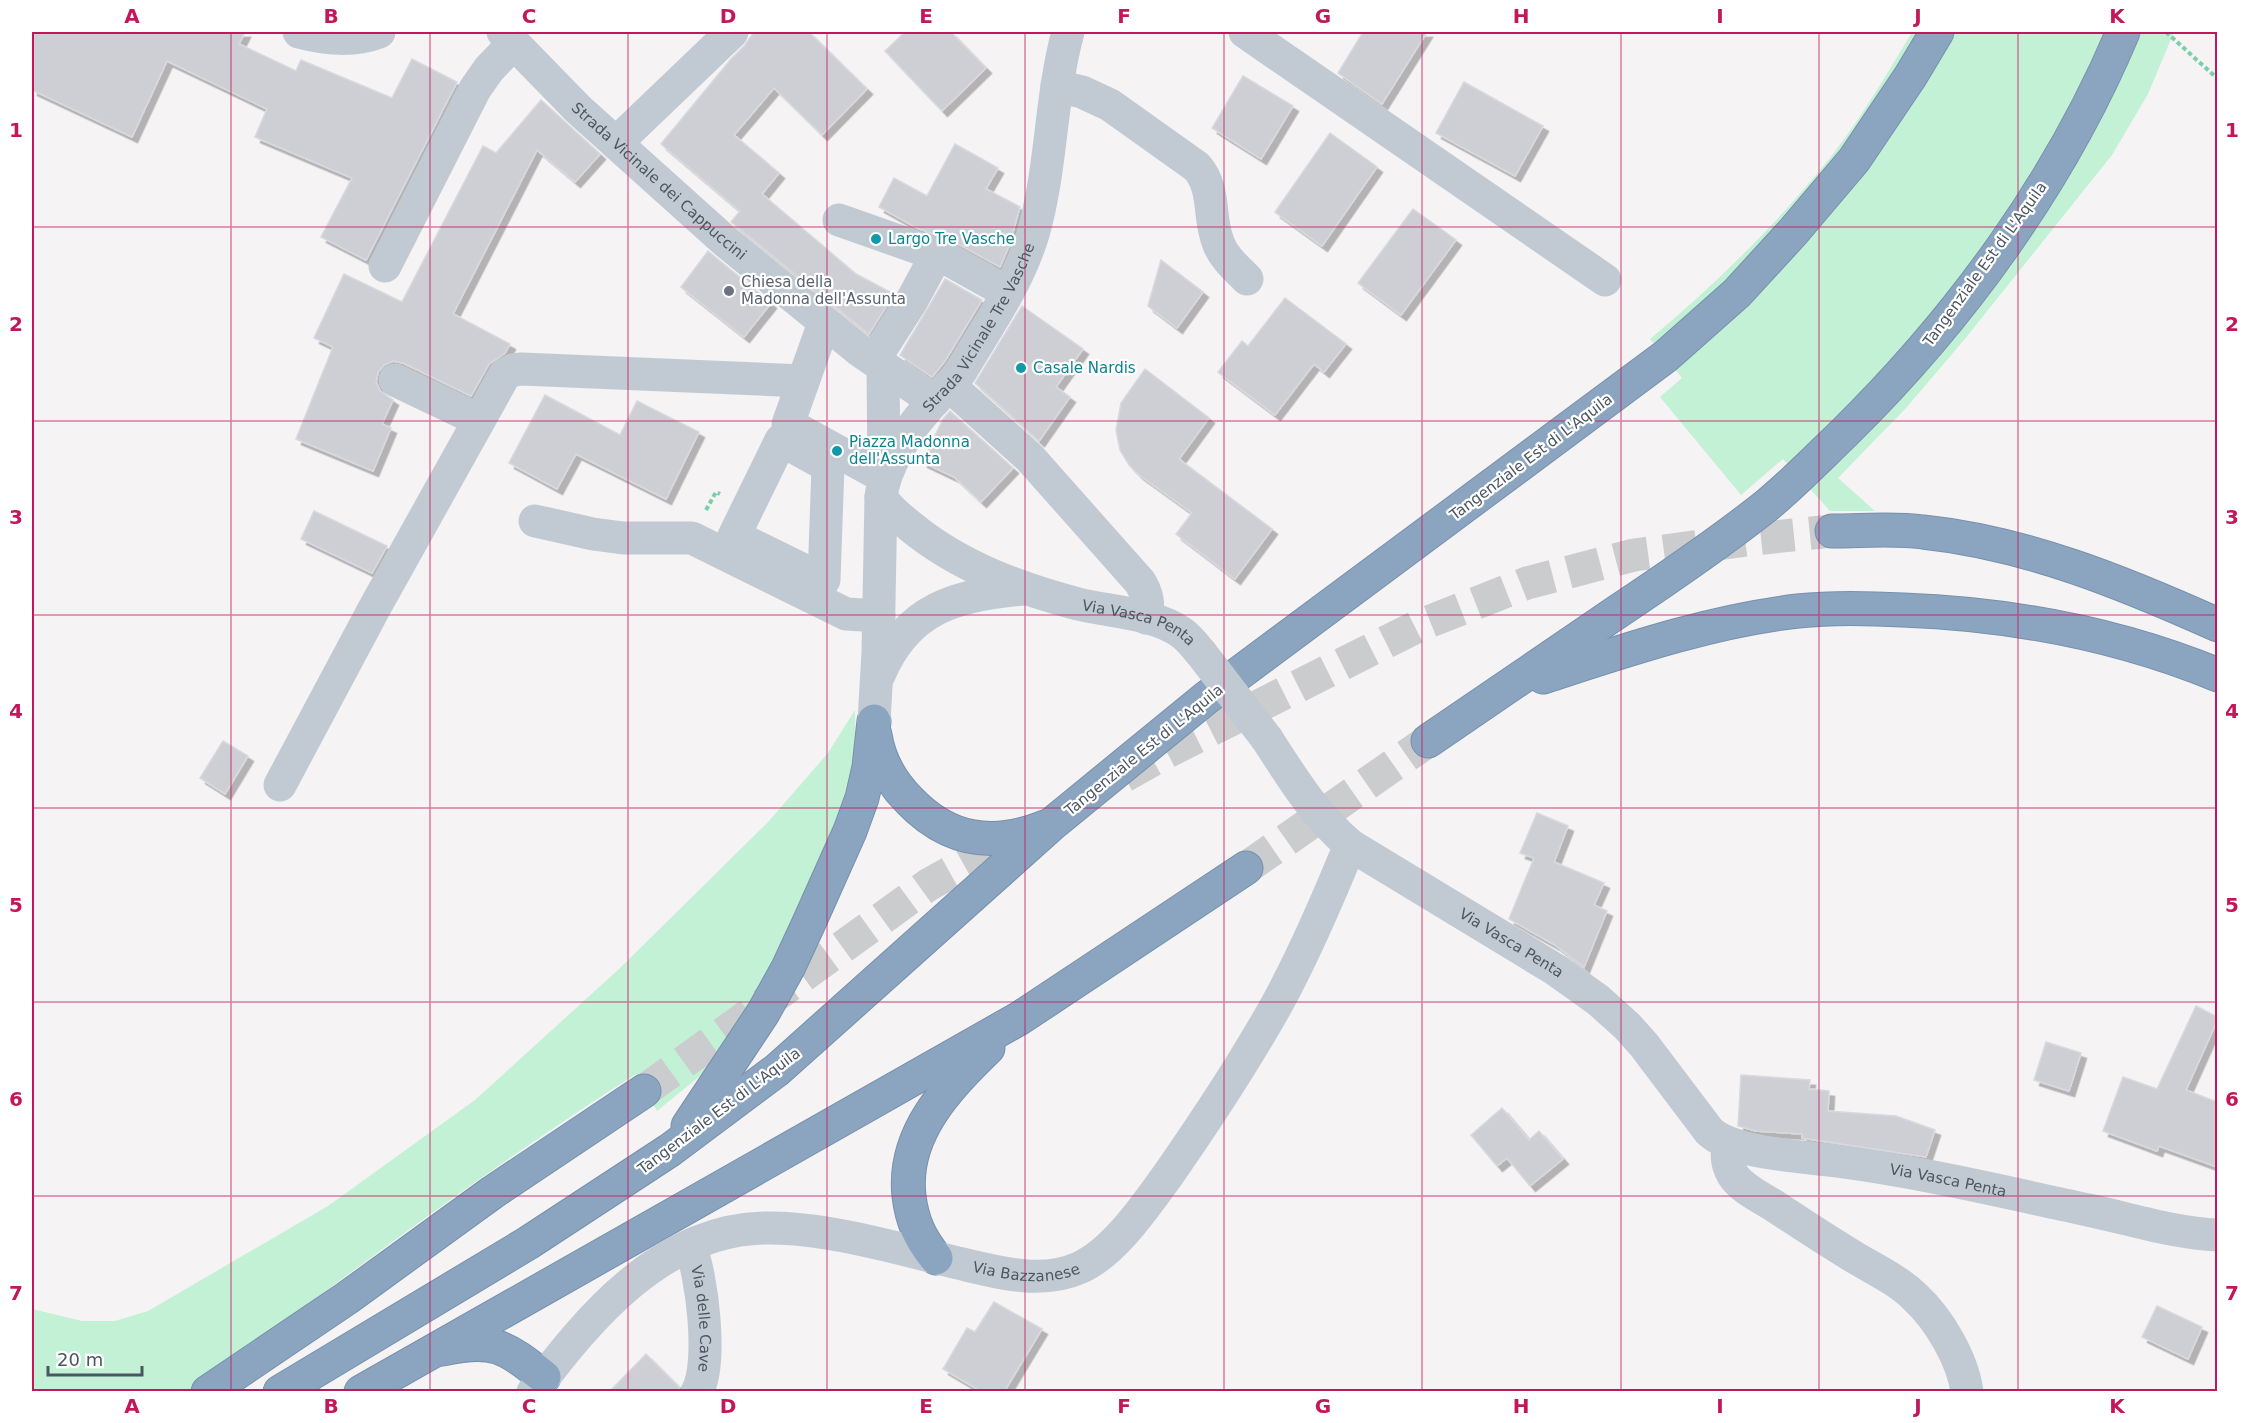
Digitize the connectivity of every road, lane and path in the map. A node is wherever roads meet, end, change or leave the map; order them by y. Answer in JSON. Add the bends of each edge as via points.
{"nodes":[{"id":1,"x":299,"y":32,"type":"edge"},
{"id":2,"x":379,"y":32,"type":"edge"},
{"id":3,"x":732,"y":32,"type":"edge"},
{"id":4,"x":1068,"y":32,"type":"edge"},
{"id":5,"x":1245,"y":32,"type":"edge"},
{"id":6,"x":1937,"y":32,"type":"edge"},
{"id":7,"x":2122,"y":32,"type":"edge"},
{"id":8,"x":2166,"y":32,"type":"edge"},
{"id":9,"x":509,"y":35,"type":"edge"},
{"id":10,"x":2217,"y":79,"type":"edge"},
{"id":11,"x":1057,"y":86,"type":"junction"},
{"id":12,"x":616,"y":142,"type":"junction"},
{"id":13,"x":839,"y":220,"type":"dead end"},
{"id":14,"x":937,"y":254,"type":"junction"},
{"id":15,"x":385,"y":266,"type":"dead end"},
{"id":16,"x":1247,"y":279,"type":"dead end"},
{"id":17,"x":1605,"y":280,"type":"dead end"},
{"id":18,"x":1007,"y":292,"type":"junction"},
{"id":19,"x":824,"y":323,"type":"junction"},
{"id":20,"x":878,"y":364,"type":"junction"},
{"id":21,"x":395,"y":380,"type":"dead end"},
{"id":22,"x":803,"y":381,"type":"junction"},
{"id":23,"x":942,"y":393,"type":"junction"},
{"id":24,"x":478,"y":420,"type":"junction"},
{"id":25,"x":794,"y":437,"type":"junction"},
{"id":26,"x":823,"y":453,"type":"junction"},
{"id":27,"x":883,"y":487,"type":"junction"},
{"id":28,"x":535,"y":521,"type":"dead end"},
{"id":29,"x":1832,"y":531,"type":"tunnel mouth"},
{"id":30,"x":778,"y":569,"type":"junction"},
{"id":31,"x":1028,"y":589,"type":"junction"},
{"id":32,"x":879,"y":616,"type":"junction"},
{"id":33,"x":1146,"y":618,"type":"junction"},
{"id":34,"x":2217,"y":625,"type":"edge"},
{"id":35,"x":2217,"y":675,"type":"edge"},
{"id":36,"x":876,"y":680,"type":"junction"},
{"id":37,"x":1507,"y":688,"type":"junction"},
{"id":38,"x":874,"y":721,"type":"junction"},
{"id":39,"x":1428,"y":741,"type":"tunnel mouth"},
{"id":40,"x":280,"y":785,"type":"dead end"},
{"id":41,"x":1052,"y":824,"type":"junction"},
{"id":42,"x":1350,"y":845,"type":"junction"},
{"id":43,"x":1246,"y":868,"type":"tunnel mouth"},
{"id":44,"x":1020,"y":1018,"type":"junction"},
{"id":45,"x":644,"y":1091,"type":"tunnel mouth"},
{"id":46,"x":1729,"y":1144,"type":"junction"},
{"id":47,"x":670,"y":1150,"type":"junction"},
{"id":48,"x":2217,"y":1235,"type":"edge"},
{"id":49,"x":690,"y":1246,"type":"junction"},
{"id":50,"x":936,"y":1258,"type":"junction"},
{"id":51,"x":430,"y":1352,"type":"junction"},
{"id":52,"x":538,"y":1384,"type":"edge"},
{"id":53,"x":207,"y":1392,"type":"edge"},
{"id":54,"x":280,"y":1392,"type":"edge"},
{"id":55,"x":361,"y":1392,"type":"edge"},
{"id":56,"x":697,"y":1392,"type":"edge"},
{"id":57,"x":1967,"y":1392,"type":"edge"}],
"edges":[{"from":1,"to":2,"type":"street","via":[[341,39]]},
{"from":3,"to":12,"type":"street"},
{"from":4,"to":11,"type":"street","name":"Strada Vicinale Tre Vasche"},
{"from":5,"to":17,"type":"street"},
{"from":6,"to":41,"type":"highway","name":"Tangenziale Est di L'Aquila","via":[[1854,160],[1737,293],[1666,356],[1206,698]]},
{"from":7,"to":37,"type":"highway","name":"Tangenziale Est di L'Aquila","via":[[2085,113],[2042,189],[1929,343],[1874,404],[1767,505]]},
{"from":8,"to":10,"type":"path"},
{"from":9,"to":12,"type":"street","name":"Strada Vicinale dei Cappuccini"},
{"from":9,"to":15,"type":"street","via":[[475,89]]},
{"from":11,"to":16,"type":"street","via":[[1110,105],[1197,167],[1209,188],[1218,242],[1228,260]]},
{"from":11,"to":18,"type":"street","name":"Strada Vicinale Tre Vasche","via":[[1041,201],[1022,264]]},
{"from":12,"to":19,"type":"street","name":"Strada Vicinale dei Cappuccini","via":[[726,242]]},
{"from":13,"to":14,"type":"street"},
{"from":14,"to":18,"type":"street"},
{"from":14,"to":20,"type":"street"},
{"from":18,"to":23,"type":"street","name":"Strada Vicinale Tre Vasche"},
{"from":19,"to":20,"type":"street"},
{"from":19,"to":22,"type":"street"},
{"from":20,"to":23,"type":"street"},
{"from":20,"to":27,"type":"street"},
{"from":21,"to":24,"type":"street"},
{"from":22,"to":24,"type":"street","via":[[518,369],[503,377]]},
{"from":22,"to":25,"type":"street","via":[[788,424]]},
{"from":23,"to":27,"type":"street","name":"Strada Vicinale Tre Vasche","via":[[921,416],[888,467]]},
{"from":23,"to":33,"type":"street","via":[[1030,458],[1140,582],[1147,596]]},
{"from":24,"to":40,"type":"street"},
{"from":25,"to":26,"type":"street"},
{"from":25,"to":30,"type":"street","via":[[781,440],[734,536]]},
{"from":26,"to":27,"type":"street"},
{"from":26,"to":30,"type":"street","via":[[828,466],[824,580]]},
{"from":27,"to":31,"type":"street","name":"Via Vasca Penta","via":[[889,508],[942,550]]},
{"from":27,"to":32,"type":"street","name":"Strada Vicinale Tre Vasche"},
{"from":28,"to":30,"type":"street","via":[[623,538],[692,538]]},
{"from":29,"to":34,"type":"highway","via":[[1921,531],[2030,552],[2157,598]]},
{"from":30,"to":32,"type":"street","via":[[846,614]]},
{"from":31,"to":33,"type":"street","name":"Via Vasca Penta"},
{"from":31,"to":36,"type":"street","via":[[968,596],[925,616],[897,641]]},
{"from":32,"to":36,"type":"street","name":"Strada Vicinale Tre Vasche"},
{"from":33,"to":42,"type":"street","name":"Via Vasca Penta","bridge":true,"via":[[1180,632],[1201,653],[1267,739],[1309,804]]},
{"from":35,"to":37,"type":"highway","via":[[2101,637],[2026,621],[1952,612],[1855,608],[1798,611],[1729,623],[1641,645]]},
{"from":36,"to":38,"type":"street","name":"Strada Vicinale Tre Vasche"},
{"from":37,"to":39,"type":"highway","name":"Tangenziale Est di L'Aquila"},
{"from":38,"to":41,"type":"highway","via":[[877,744],[888,773],[916,808],[939,826],[969,838],[999,839]]},
{"from":38,"to":47,"type":"highway","via":[[870,767],[862,798],[795,955],[753,1029]]},
{"from":41,"to":47,"type":"highway","name":"Tangenziale Est di L'Aquila","via":[[787,1062]]},
{"from":42,"to":46,"type":"street","name":"Via Vasca Penta","via":[[1590,993],[1635,1035],[1709,1131]]},
{"from":42,"to":50,"type":"street","name":"Via Bazzanese","via":[[1295,970],[1240,1067],[1160,1186],[1106,1250],[1071,1272],[1039,1276],[1001,1273]]},
{"from":43,"to":44,"type":"highway"},
{"from":44,"to":50,"type":"highway","via":[[938,1102],[910,1155],[907,1178],[913,1219]]},
{"from":44,"to":51,"type":"highway"},
{"from":45,"to":53,"type":"highway"},
{"from":46,"to":48,"type":"street","name":"Via Vasca Penta","via":[[1907,1171],[2176,1231]]},
{"from":46,"to":57,"type":"street","via":[[1729,1167],[1745,1187],[1918,1299],[1956,1354]]},
{"from":47,"to":54,"type":"highway","name":"Tangenziale Est di L'Aquila","via":[[528,1243]]},
{"from":49,"to":50,"type":"street","name":"Via Bazzanese","via":[[727,1232],[772,1228],[845,1238]]},
{"from":49,"to":52,"type":"street","name":"Via Bazzanese","via":[[624,1287]]},
{"from":49,"to":56,"type":"street","name":"Via delle Cave","via":[[704,1329],[704,1375]]},
{"from":51,"to":52,"type":"highway","via":[[474,1344],[494,1346],[513,1353]]},
{"from":51,"to":55,"type":"highway"}]}
